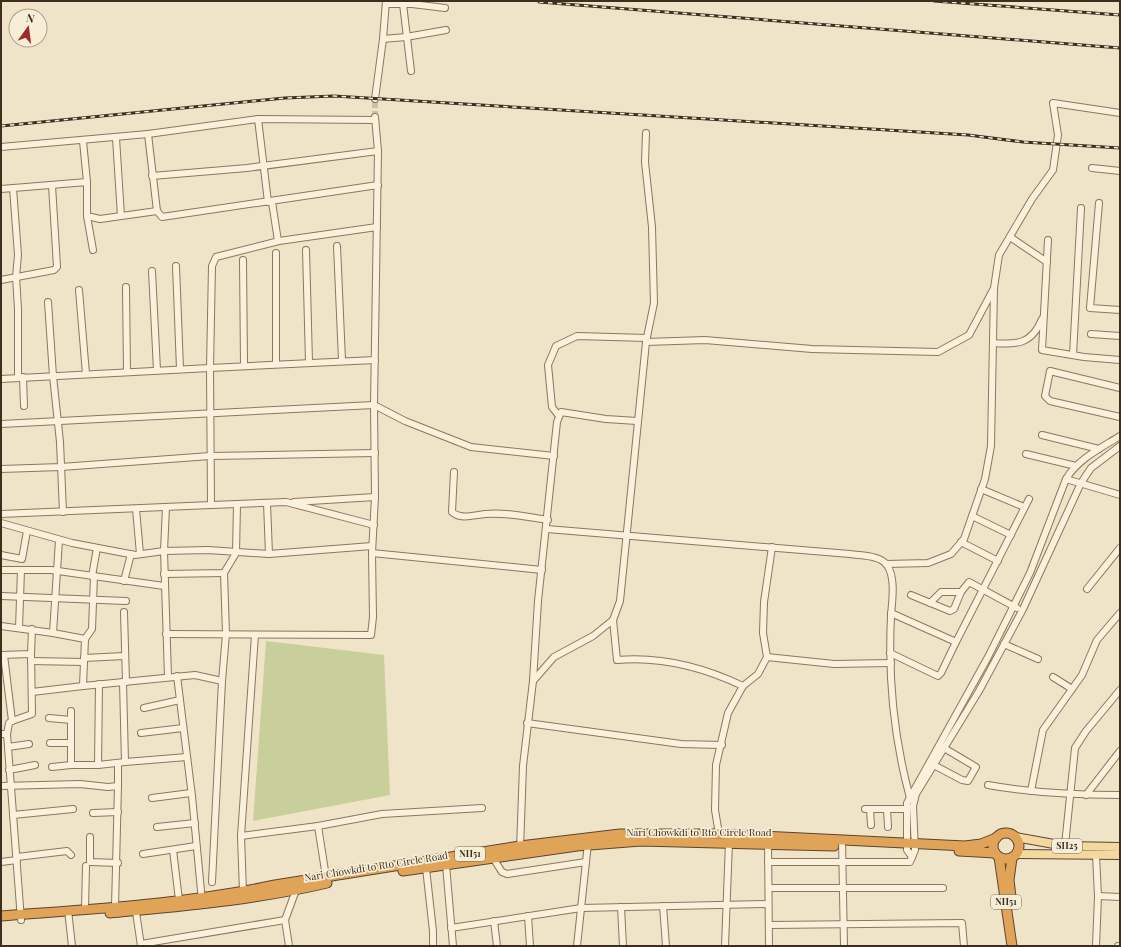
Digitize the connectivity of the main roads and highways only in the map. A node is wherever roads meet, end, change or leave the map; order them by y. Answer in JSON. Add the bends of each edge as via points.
{"nodes":[{"id":1,"x":1015,"y":837,"type":"junction"},
{"id":2,"x":996,"y":838,"type":"junction"},
{"id":3,"x":768,"y":840,"type":"junction"},
{"id":4,"x":588,"y":841,"type":"junction"},
{"id":5,"x":1120,"y":847,"type":"edge"},
{"id":6,"x":965,"y":848,"type":"junction"},
{"id":7,"x":520,"y":850,"type":"junction"},
{"id":8,"x":997,"y":855,"type":"junction"},
{"id":9,"x":1120,"y":855,"type":"edge"},
{"id":10,"x":1014,"y":856,"type":"junction"},
{"id":11,"x":202,"y":900,"type":"junction"},
{"id":12,"x":69,"y":914,"type":"junction"},
{"id":13,"x":1,"y":916,"type":"edge"},
{"id":14,"x":21,"y":917,"type":"junction"},
{"id":15,"x":1,"y":921,"type":"edge"},
{"id":16,"x":1012,"y":946,"type":"edge"},
{"id":17,"x":1016,"y":946,"type":"edge"}],
"edges":[{"from":1,"to":2,"type":"highway","number":"NH51","via":[[1003,834]]},
{"from":1,"to":5,"type":"main road","number":"SH25","via":[[1065,846]]},
{"from":1,"to":10,"type":"highway","number":"NH51","via":[[1019,844]]},
{"from":2,"to":6,"type":"highway","number":"NH51"},
{"from":2,"to":8,"type":"highway","number":"NH51","via":[[993,846]]},
{"from":3,"to":4,"type":"highway","name":"Nari Chowkdi to Rto Circle Road","number":"NH51"},
{"from":3,"to":4,"type":"highway","number":"NH51","via":[[719,834],[620,834]]},
{"from":3,"to":6,"type":"highway","name":"Nari Chowkdi to Rto Circle Road","number":"NH51","via":[[911,849]]},
{"from":4,"to":7,"type":"highway","name":"Nari Chowkdi to Rto Circle Road","number":"NH51"},
{"from":6,"to":8,"type":"highway","name":"Nari Chowkdi to Rto Circle Road","number":"NH51"},
{"from":7,"to":11,"type":"highway","number":"NH51","via":[[326,877]]},
{"from":7,"to":11,"type":"highway","name":"Nari Chowkdi to Rto Circle Road","number":"NH51","via":[[493,858],[328,882],[296,890]]},
{"from":8,"to":10,"type":"highway","number":"NH51","via":[[1008,859]]},
{"from":8,"to":16,"type":"highway","number":"NH51"},
{"from":9,"to":10,"type":"main road","number":"SH25"},
{"from":10,"to":17,"type":"highway","number":"NH51","via":[[1009,880]]},
{"from":11,"to":12,"type":"highway","name":"Nari Chowkdi to Rto Circle Road","number":"NH51","via":[[136,912]]},
{"from":11,"to":12,"type":"highway","number":"NH51","via":[[85,909]]},
{"from":12,"to":14,"type":"highway","name":"Nari Chowkdi to Rto Circle Road","number":"NH51"},
{"from":13,"to":14,"type":"highway","number":"NH51"},
{"from":14,"to":15,"type":"highway","name":"Nari Chowkdi to Rto Circle Road","number":"NH51"}]}
